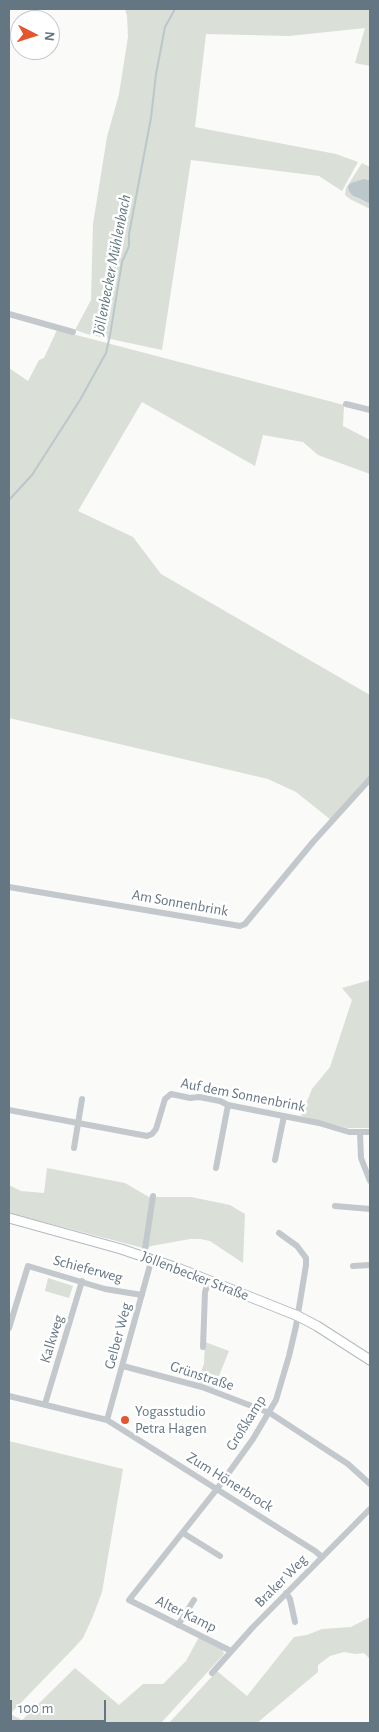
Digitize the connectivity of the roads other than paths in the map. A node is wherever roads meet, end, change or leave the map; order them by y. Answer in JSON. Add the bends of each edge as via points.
{"nodes":[{"id":1,"x":9,"y":314,"type":"edge"},
{"id":2,"x":73,"y":332,"type":"dead end"},
{"id":3,"x":346,"y":404,"type":"dead end"},
{"id":4,"x":370,"y":410,"type":"edge"},
{"id":5,"x":370,"y":779,"type":"edge"},
{"id":6,"x":9,"y":887,"type":"edge"},
{"id":7,"x":82,"y":1099,"type":"dead end"},
{"id":8,"x":228,"y":1105,"type":"junction"},
{"id":9,"x":9,"y":1110,"type":"edge"},
{"id":10,"x":284,"y":1116,"type":"junction"},
{"id":11,"x":78,"y":1124,"type":"junction"},
{"id":12,"x":360,"y":1132,"type":"junction"},
{"id":13,"x":370,"y":1132,"type":"edge"},
{"id":14,"x":74,"y":1148,"type":"dead end"},
{"id":15,"x":276,"y":1160,"type":"dead end"},
{"id":16,"x":216,"y":1168,"type":"dead end"},
{"id":17,"x":370,"y":1181,"type":"edge"},
{"id":18,"x":153,"y":1196,"type":"dead end"},
{"id":19,"x":335,"y":1206,"type":"dead end"},
{"id":20,"x":370,"y":1209,"type":"edge"},
{"id":21,"x":9,"y":1218,"type":"edge"},
{"id":22,"x":279,"y":1233,"type":"dead end"},
{"id":23,"x":148,"y":1257,"type":"junction"},
{"id":24,"x":370,"y":1265,"type":"edge"},
{"id":25,"x":353,"y":1266,"type":"dead end"},
{"id":26,"x":209,"y":1280,"type":"junction"},
{"id":27,"x":82,"y":1282,"type":"junction"},
{"id":28,"x":142,"y":1295,"type":"junction"},
{"id":29,"x":298,"y":1316,"type":"junction"},
{"id":30,"x":9,"y":1328,"type":"edge"},
{"id":31,"x":203,"y":1347,"type":"dead end"},
{"id":32,"x":370,"y":1360,"type":"edge"},
{"id":33,"x":123,"y":1366,"type":"junction"},
{"id":34,"x":9,"y":1396,"type":"edge"},
{"id":35,"x":45,"y":1404,"type":"junction"},
{"id":36,"x":270,"y":1413,"type":"junction"},
{"id":37,"x":107,"y":1420,"type":"junction"},
{"id":38,"x":370,"y":1484,"type":"edge"},
{"id":39,"x":217,"y":1489,"type":"junction"},
{"id":40,"x":370,"y":1510,"type":"edge"},
{"id":41,"x":183,"y":1533,"type":"junction"},
{"id":42,"x":220,"y":1556,"type":"dead end"},
{"id":43,"x":322,"y":1557,"type":"junction"},
{"id":44,"x":286,"y":1593,"type":"junction"},
{"id":45,"x":129,"y":1600,"type":"joint"},
{"id":46,"x":194,"y":1600,"type":"dead end"},
{"id":47,"x":295,"y":1622,"type":"dead end"},
{"id":48,"x":178,"y":1625,"type":"junction"},
{"id":49,"x":231,"y":1651,"type":"junction"},
{"id":50,"x":212,"y":1673,"type":"dead end"}],
"edges":[{"from":1,"to":2,"type":"street"},
{"from":3,"to":4,"type":"street"},
{"from":5,"to":6,"type":"street","name":"Am Sonnenbrink","via":[[240,926]]},
{"from":7,"to":11,"type":"street"},
{"from":8,"to":10,"type":"street","name":"Auf dem Sonnenbrink"},
{"from":8,"to":11,"type":"street","name":"Auf dem Sonnenbrink","via":[[172,1094],[165,1099],[156,1129],[147,1136]]},
{"from":8,"to":16,"type":"street"},
{"from":9,"to":11,"type":"street","name":"Auf dem Sonnenbrink"},
{"from":10,"to":12,"type":"street","name":"Auf dem Sonnenbrink"},
{"from":10,"to":15,"type":"street"},
{"from":11,"to":14,"type":"street"},
{"from":12,"to":13,"type":"street","name":"Auf dem Sonnenbrink"},
{"from":12,"to":17,"type":"street","via":[[361,1158]]},
{"from":18,"to":23,"type":"street","name":"Gelber Weg"},
{"from":19,"to":20,"type":"street"},
{"from":21,"to":23,"type":"main road","name":"Jöllenbecker Straße"},
{"from":22,"to":29,"type":"street","name":"Großkamp","via":[[297,1246],[306,1258]]},
{"from":23,"to":26,"type":"main road","name":"Jöllenbecker Straße"},
{"from":23,"to":28,"type":"street","name":"Gelber Weg"},
{"from":24,"to":25,"type":"street"},
{"from":26,"to":29,"type":"main road","name":"Jöllenbecker Straße"},
{"from":26,"to":31,"type":"street","via":[[205,1292]]},
{"from":27,"to":28,"type":"street","name":"Schieferweg"},
{"from":27,"to":30,"type":"street","name":"Schieferweg","via":[[28,1266]]},
{"from":27,"to":35,"type":"street","name":"Kalkweg"},
{"from":28,"to":33,"type":"street","name":"Gelber Weg"},
{"from":29,"to":32,"type":"main road","name":"Jöllenbecker Straße"},
{"from":29,"to":36,"type":"street","name":"Großkamp","via":[[290,1356]]},
{"from":33,"to":36,"type":"street","name":"Grünstraße","via":[[202,1387]]},
{"from":33,"to":37,"type":"street","name":"Gelber Weg"},
{"from":34,"to":35,"type":"street","name":"Zum Hönerbrock"},
{"from":35,"to":37,"type":"street","name":"Zum Hönerbrock"},
{"from":36,"to":38,"type":"street","name":"Grünstraße","via":[[348,1464]]},
{"from":36,"to":39,"type":"street","name":"Großkamp"},
{"from":37,"to":39,"type":"street","name":"Zum Hönerbrock"},
{"from":39,"to":41,"type":"street","name":"Großkamp"},
{"from":39,"to":43,"type":"street","name":"Zum Hönerbrock"},
{"from":40,"to":43,"type":"street","name":"Braker Weg"},
{"from":41,"to":42,"type":"street"},
{"from":41,"to":45,"type":"street","name":"Großkamp"},
{"from":43,"to":44,"type":"street","name":"Braker Weg"},
{"from":44,"to":47,"type":"street"},
{"from":44,"to":49,"type":"street","name":"Braker Weg"},
{"from":45,"to":48,"type":"street","name":"Alter Kamp"},
{"from":46,"to":48,"type":"street"},
{"from":48,"to":49,"type":"street","name":"Alter Kamp"},
{"from":49,"to":50,"type":"street","name":"Braker Weg"}]}
